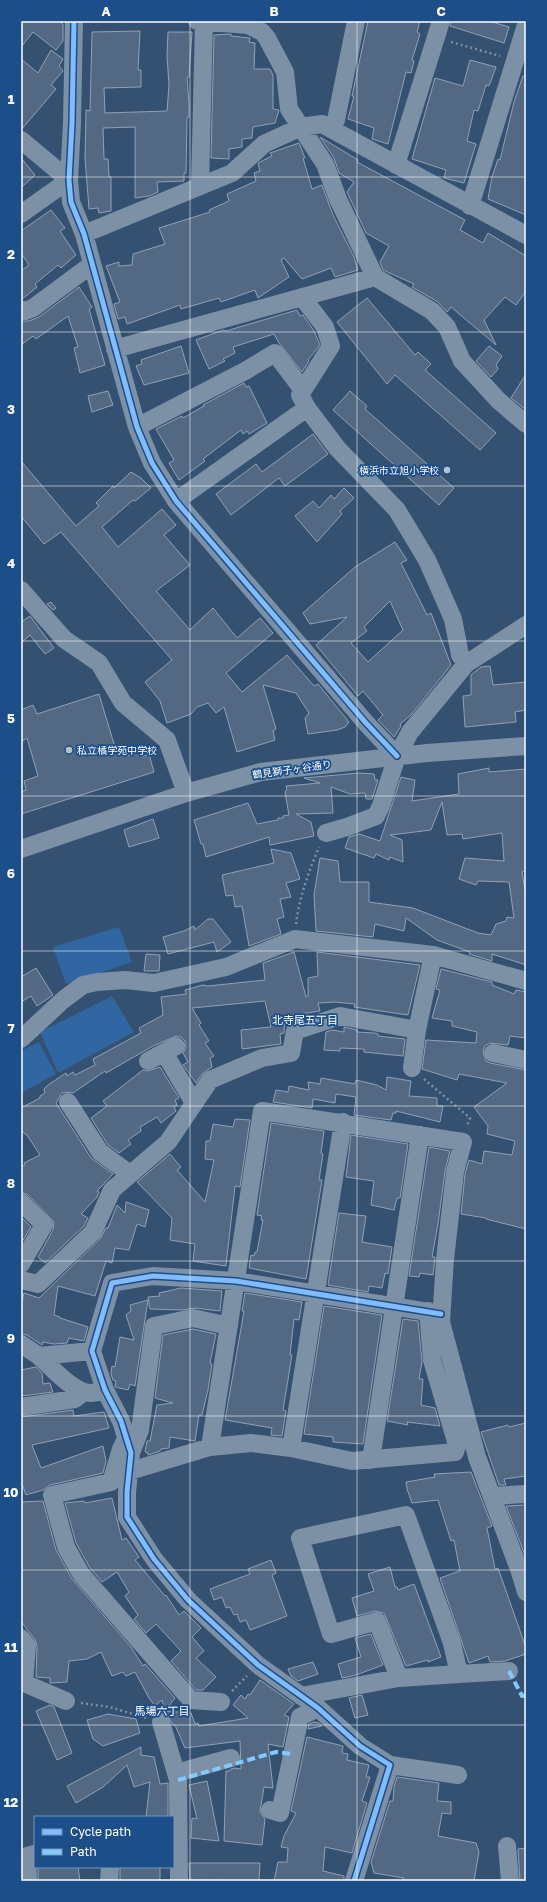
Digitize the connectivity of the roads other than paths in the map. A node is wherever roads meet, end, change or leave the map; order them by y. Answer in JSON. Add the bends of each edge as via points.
{"nodes":[{"id":1,"x":74,"y":21,"type":"edge"},
{"id":2,"x":200,"y":21,"type":"edge"},
{"id":3,"x":356,"y":21,"type":"edge"},
{"id":4,"x":526,"y":25,"type":"edge"},
{"id":5,"x":438,"y":29,"type":"edge"},
{"id":6,"x":302,"y":127,"type":"junction"},
{"id":7,"x":332,"y":128,"type":"junction"},
{"id":8,"x":21,"y":140,"type":"edge"},
{"id":9,"x":396,"y":165,"type":"junction"},
{"id":10,"x":69,"y":180,"type":"junction"},
{"id":11,"x":200,"y":186,"type":"junction"},
{"id":12,"x":470,"y":206,"type":"junction"},
{"id":13,"x":21,"y":214,"type":"edge"},
{"id":14,"x":84,"y":234,"type":"junction"},
{"id":15,"x":526,"y":235,"type":"edge"},
{"id":16,"x":91,"y":265,"type":"junction"},
{"id":17,"x":375,"y":277,"type":"junction"},
{"id":18,"x":302,"y":298,"type":"junction"},
{"id":19,"x":21,"y":310,"type":"edge"},
{"id":20,"x":115,"y":349,"type":"junction"},
{"id":21,"x":303,"y":390,"type":"junction"},
{"id":22,"x":307,"y":408,"type":"junction"},
{"id":23,"x":526,"y":424,"type":"edge"},
{"id":24,"x":137,"y":427,"type":"junction"},
{"id":25,"x":176,"y":501,"type":"junction"},
{"id":26,"x":21,"y":590,"type":"edge"},
{"id":27,"x":526,"y":625,"type":"edge"},
{"id":28,"x":466,"y":664,"type":"junction"},
{"id":29,"x":526,"y":746,"type":"edge"},
{"id":30,"x":397,"y":756,"type":"junction"},
{"id":31,"x":186,"y":793,"type":"junction"},
{"id":32,"x":326,"y":833,"type":"road end"},
{"id":33,"x":21,"y":849,"type":"edge"},
{"id":34,"x":433,"y":954,"type":"junction"},
{"id":35,"x":526,"y":981,"type":"edge"},
{"id":36,"x":417,"y":1030,"type":"junction"},
{"id":37,"x":21,"y":1039,"type":"edge"},
{"id":38,"x":493,"y":1053,"type":"dead end"},
{"id":39,"x":526,"y":1060,"type":"edge"},
{"id":40,"x":148,"y":1061,"type":"dead end"},
{"id":41,"x":412,"y":1068,"type":"road end"},
{"id":42,"x":68,"y":1102,"type":"dead end"},
{"id":43,"x":194,"y":1103,"type":"junction"},
{"id":44,"x":343,"y":1122,"type":"junction"},
{"id":45,"x":420,"y":1135,"type":"junction"},
{"id":46,"x":130,"y":1174,"type":"junction"},
{"id":47,"x":21,"y":1202,"type":"edge"},
{"id":48,"x":21,"y":1264,"type":"edge"},
{"id":49,"x":21,"y":1280,"type":"edge"},
{"id":50,"x":236,"y":1281,"type":"junction"},
{"id":51,"x":314,"y":1294,"type":"junction"},
{"id":52,"x":394,"y":1305,"type":"junction"},
{"id":53,"x":434,"y":1312,"type":"junction"},
{"id":54,"x":229,"y":1326,"type":"junction"},
{"id":55,"x":21,"y":1344,"type":"edge"},
{"id":56,"x":92,"y":1351,"type":"junction"},
{"id":57,"x":39,"y":1356,"type":"junction"},
{"id":58,"x":105,"y":1390,"type":"junction"},
{"id":59,"x":84,"y":1392,"type":"junction"},
{"id":60,"x":21,"y":1407,"type":"edge"},
{"id":61,"x":129,"y":1445,"type":"junction"},
{"id":62,"x":210,"y":1448,"type":"junction"},
{"id":63,"x":291,"y":1448,"type":"junction"},
{"id":64,"x":371,"y":1460,"type":"junction"},
{"id":65,"x":130,"y":1471,"type":"junction"},
{"id":66,"x":526,"y":1494,"type":"edge"},
{"id":67,"x":493,"y":1496,"type":"junction"},
{"id":68,"x":526,"y":1592,"type":"edge"},
{"id":69,"x":21,"y":1638,"type":"edge"},
{"id":70,"x":509,"y":1671,"type":"dead end"},
{"id":71,"x":459,"y":1674,"type":"junction"},
{"id":72,"x":399,"y":1678,"type":"junction"},
{"id":73,"x":23,"y":1681,"type":"edge"},
{"id":74,"x":301,"y":1696,"type":"junction"},
{"id":75,"x":66,"y":1701,"type":"road end"},
{"id":76,"x":221,"y":1702,"type":"road end"},
{"id":77,"x":318,"y":1708,"type":"junction"},
{"id":78,"x":161,"y":1722,"type":"road end"},
{"id":79,"x":231,"y":1758,"type":"dead end"},
{"id":80,"x":390,"y":1765,"type":"junction"},
{"id":81,"x":176,"y":1773,"type":"junction"},
{"id":82,"x":458,"y":1775,"type":"dead end"},
{"id":83,"x":270,"y":1810,"type":"dead end"},
{"id":84,"x":507,"y":1846,"type":"dead end"},
{"id":85,"x":34,"y":1854,"type":"edge"},
{"id":86,"x":176,"y":1861,"type":"edge"},
{"id":87,"x":110,"y":1868,"type":"edge"},
{"id":88,"x":28,"y":1881,"type":"edge"},
{"id":89,"x":109,"y":1881,"type":"edge"},
{"id":90,"x":179,"y":1881,"type":"edge"},
{"id":91,"x":354,"y":1881,"type":"edge"},
{"id":92,"x":510,"y":1881,"type":"edge"}],
"edges":[{"from":1,"to":10,"type":"street"},
{"from":2,"to":6,"type":"street","via":[[248,25],[262,32],[286,72],[290,109]]},
{"from":2,"to":11,"type":"street"},
{"from":3,"to":7,"type":"street","via":[[336,120]]},
{"from":4,"to":12,"type":"street"},
{"from":5,"to":9,"type":"street"},
{"from":6,"to":7,"type":"street","via":[[322,124]]},
{"from":6,"to":11,"type":"street","via":[[264,144],[232,173]]},
{"from":6,"to":17,"type":"street","via":[[325,164],[338,199]]},
{"from":7,"to":9,"type":"street"},
{"from":8,"to":10,"type":"street"},
{"from":9,"to":12,"type":"street"},
{"from":10,"to":13,"type":"street"},
{"from":10,"to":14,"type":"street","via":[[71,202]]},
{"from":11,"to":14,"type":"street"},
{"from":12,"to":15,"type":"street"},
{"from":14,"to":16,"type":"street"},
{"from":16,"to":19,"type":"street","via":[[33,308]]},
{"from":16,"to":20,"type":"street"},
{"from":17,"to":18,"type":"street"},
{"from":17,"to":23,"type":"street","via":[[432,311],[447,328],[462,361],[499,401]]},
{"from":18,"to":20,"type":"street"},
{"from":18,"to":21,"type":"street","via":[[325,327],[331,346]]},
{"from":20,"to":24,"type":"street"},
{"from":21,"to":22,"type":"street","via":[[300,395]]},
{"from":21,"to":24,"type":"street","via":[[275,353]]},
{"from":22,"to":25,"type":"street"},
{"from":22,"to":28,"type":"street","via":[[337,448],[397,510],[427,560],[453,619],[460,655]]},
{"from":24,"to":25,"type":"street","via":[[152,463]]},
{"from":25,"to":30,"type":"street"},
{"from":26,"to":31,"type":"street","via":[[64,639],[99,663],[124,703],[167,740]]},
{"from":27,"to":28,"type":"street"},
{"from":28,"to":30,"type":"street","via":[[410,732]]},
{"from":29,"to":30,"type":"street","name":"鶴見獅子ヶ谷通り"},
{"from":30,"to":31,"type":"street","name":"鶴見獅子ヶ谷通り","via":[[260,772]]},
{"from":30,"to":32,"type":"street","via":[[376,816]]},
{"from":31,"to":33,"type":"street","name":"鶴見獅子ヶ谷通り"},
{"from":34,"to":35,"type":"street"},
{"from":34,"to":36,"type":"street"},
{"from":34,"to":37,"type":"street","via":[[295,939],[226,966],[154,983],[125,980],[83,985]]},
{"from":36,"to":41,"type":"street"},
{"from":36,"to":43,"type":"street","via":[[340,1016],[295,1031],[291,1052],[262,1058],[210,1080]]},
{"from":38,"to":39,"type":"street"},
{"from":40,"to":43,"type":"street","via":[[170,1050]]},
{"from":42,"to":46,"type":"street","via":[[100,1152]]},
{"from":43,"to":46,"type":"street","via":[[168,1142]]},
{"from":44,"to":45,"type":"street"},
{"from":44,"to":50,"type":"street","via":[[262,1111]]},
{"from":44,"to":51,"type":"street"},
{"from":45,"to":52,"type":"street"},
{"from":45,"to":53,"type":"street","via":[[462,1142],[455,1172],[445,1259]]},
{"from":46,"to":49,"type":"street","via":[[112,1190],[93,1232],[38,1284]]},
{"from":47,"to":48,"type":"street","via":[[44,1225]]},
{"from":50,"to":51,"type":"street"},
{"from":50,"to":54,"type":"street"},
{"from":50,"to":56,"type":"street","via":[[153,1276],[112,1283]]},
{"from":51,"to":52,"type":"street"},
{"from":51,"to":63,"type":"street"},
{"from":52,"to":53,"type":"street"},
{"from":52,"to":64,"type":"street"},
{"from":53,"to":64,"type":"street","via":[[432,1360],[457,1445],[455,1452]]},
{"from":53,"to":67,"type":"street","via":[[440,1322],[477,1458]]},
{"from":54,"to":61,"type":"street","via":[[193,1318],[154,1326],[140,1430]]},
{"from":54,"to":62,"type":"street"},
{"from":55,"to":57,"type":"street"},
{"from":56,"to":57,"type":"street"},
{"from":56,"to":58,"type":"street"},
{"from":57,"to":59,"type":"street","via":[[65,1380]]},
{"from":58,"to":59,"type":"street"},
{"from":58,"to":61,"type":"street","via":[[121,1421]]},
{"from":59,"to":60,"type":"street","via":[[75,1399]]},
{"from":61,"to":65,"type":"street"},
{"from":61,"to":76,"type":"street","via":[[121,1449],[111,1482],[52,1495],[66,1547],[81,1574],[191,1700]]},
{"from":62,"to":63,"type":"street","via":[[251,1443]]},
{"from":62,"to":65,"type":"street"},
{"from":63,"to":64,"type":"street","via":[[352,1461]]},
{"from":65,"to":74,"type":"street","via":[[127,1518],[150,1553],[188,1600],[258,1665]]},
{"from":66,"to":67,"type":"street"},
{"from":67,"to":68,"type":"street"},
{"from":69,"to":73,"type":"street","via":[[27,1646]]},
{"from":70,"to":71,"type":"street"},
{"from":71,"to":72,"type":"street"},
{"from":71,"to":72,"type":"street","via":[[452,1643],[406,1515],[300,1538],[332,1634],[377,1621]]},
{"from":72,"to":74,"type":"street"},
{"from":73,"to":75,"type":"street"},
{"from":74,"to":77,"type":"street"},
{"from":77,"to":80,"type":"street","via":[[360,1746]]},
{"from":77,"to":83,"type":"street","via":[[300,1717],[280,1812]]},
{"from":78,"to":81,"type":"street"},
{"from":79,"to":81,"type":"street"},
{"from":80,"to":82,"type":"street"},
{"from":80,"to":91,"type":"street"},
{"from":81,"to":86,"type":"street"},
{"from":84,"to":92,"type":"street"},
{"from":85,"to":88,"type":"street","via":[[27,1856]]},
{"from":86,"to":90,"type":"street"},
{"from":87,"to":89,"type":"street"}]}
